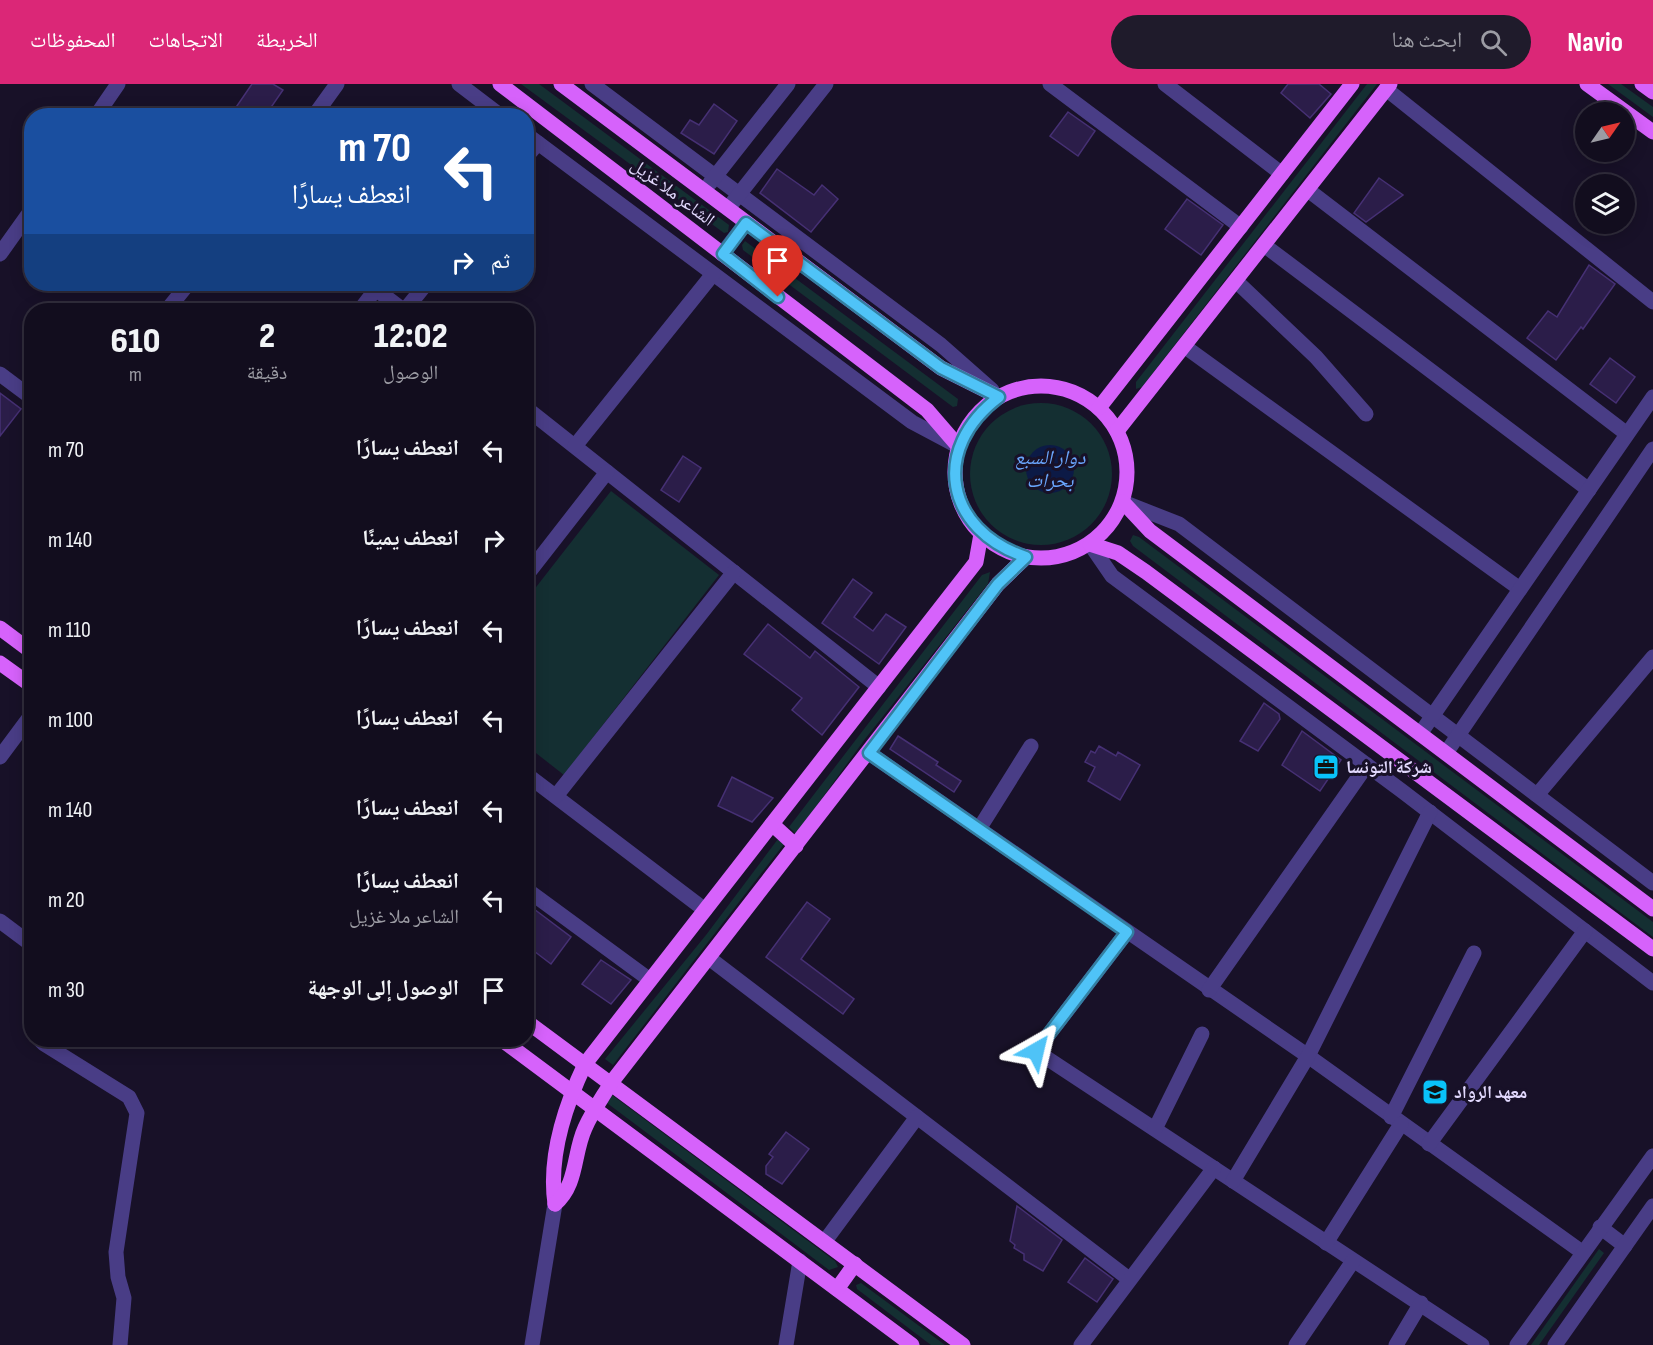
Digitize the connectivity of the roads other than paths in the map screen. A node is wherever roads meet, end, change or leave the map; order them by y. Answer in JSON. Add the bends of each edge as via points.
{"nodes":[{"id":1,"x":118,"y":84,"type":"edge"},
{"id":2,"x":337,"y":84,"type":"edge"},
{"id":3,"x":459,"y":84,"type":"edge"},
{"id":4,"x":500,"y":84,"type":"edge"},
{"id":5,"x":561,"y":84,"type":"edge"},
{"id":6,"x":592,"y":84,"type":"edge"},
{"id":7,"x":788,"y":84,"type":"edge"},
{"id":8,"x":826,"y":84,"type":"edge"},
{"id":9,"x":1050,"y":84,"type":"edge"},
{"id":10,"x":1165,"y":84,"type":"edge"},
{"id":11,"x":1352,"y":84,"type":"edge"},
{"id":12,"x":1587,"y":84,"type":"edge"},
{"id":13,"x":1642,"y":84,"type":"edge"},
{"id":14,"x":1388,"y":86,"type":"edge"},
{"id":15,"x":1653,"y":92,"type":"edge"},
{"id":16,"x":102,"y":108,"type":"edge"},
{"id":17,"x":320,"y":108,"type":"edge"},
{"id":18,"x":490,"y":108,"type":"edge"},
{"id":19,"x":531,"y":108,"type":"edge"},
{"id":20,"x":534,"y":110,"type":"edge"},
{"id":21,"x":1653,"y":132,"type":"edge"},
{"id":22,"x":534,"y":140,"type":"edge"},
{"id":23,"x":1282,"y":174,"type":"junction"},
{"id":24,"x":716,"y":176,"type":"junction"},
{"id":25,"x":1308,"y":190,"type":"junction"},
{"id":26,"x":704,"y":191,"type":"junction"},
{"id":27,"x":739,"y":194,"type":"junction"},
{"id":28,"x":727,"y":209,"type":"junction"},
{"id":29,"x":24,"y":220,"type":"edge"},
{"id":30,"x":746,"y":223,"type":"junction"},
{"id":31,"x":1241,"y":226,"type":"junction"},
{"id":32,"x":1264,"y":245,"type":"junction"},
{"id":33,"x":0,"y":254,"type":"edge"},
{"id":34,"x":723,"y":254,"type":"junction"},
{"id":35,"x":713,"y":274,"type":"junction"},
{"id":36,"x":1236,"y":281,"type":"junction"},
{"id":37,"x":182,"y":291,"type":"edge"},
{"id":38,"x":379,"y":291,"type":"edge"},
{"id":39,"x":420,"y":291,"type":"edge"},
{"id":40,"x":1653,"y":302,"type":"edge"},
{"id":41,"x":173,"y":303,"type":"edge"},
{"id":42,"x":395,"y":303,"type":"edge"},
{"id":43,"x":410,"y":303,"type":"edge"},
{"id":44,"x":1184,"y":346,"type":"junction"},
{"id":45,"x":0,"y":374,"type":"edge"},
{"id":46,"x":24,"y":392,"type":"edge"},
{"id":47,"x":999,"y":397,"type":"junction"},
{"id":48,"x":1653,"y":397,"type":"edge"},
{"id":49,"x":1099,"y":408,"type":"junction"},
{"id":50,"x":534,"y":414,"type":"edge"},
{"id":51,"x":1366,"y":414,"type":"dead end"},
{"id":52,"x":1117,"y":430,"type":"junction"},
{"id":53,"x":1627,"y":434,"type":"junction"},
{"id":54,"x":575,"y":446,"type":"junction"},
{"id":55,"x":958,"y":447,"type":"junction"},
{"id":56,"x":1650,"y":459,"type":"edge"},
{"id":57,"x":607,"y":472,"type":"junction"},
{"id":58,"x":1589,"y":490,"type":"junction"},
{"id":59,"x":1123,"y":502,"type":"junction"},
{"id":60,"x":981,"y":534,"type":"junction"},
{"id":61,"x":1090,"y":544,"type":"junction"},
{"id":62,"x":1026,"y":557,"type":"junction"},
{"id":63,"x":534,"y":566,"type":"edge"},
{"id":64,"x":734,"y":572,"type":"junction"},
{"id":65,"x":1520,"y":589,"type":"junction"},
{"id":66,"x":0,"y":628,"type":"edge"},
{"id":67,"x":24,"y":646,"type":"edge"},
{"id":68,"x":1653,"y":657,"type":"edge"},
{"id":69,"x":0,"y":663,"type":"edge"},
{"id":70,"x":24,"y":680,"type":"edge"},
{"id":71,"x":879,"y":687,"type":"junction"},
{"id":72,"x":1433,"y":716,"type":"junction"},
{"id":73,"x":24,"y":725,"type":"edge"},
{"id":74,"x":1420,"y":734,"type":"junction"},
{"id":75,"x":1458,"y":735,"type":"junction"},
{"id":76,"x":1031,"y":746,"type":"dead end"},
{"id":77,"x":869,"y":753,"type":"junction"},
{"id":78,"x":1446,"y":753,"type":"junction"},
{"id":79,"x":0,"y":757,"type":"edge"},
{"id":80,"x":1367,"y":765,"type":"junction"},
{"id":81,"x":534,"y":780,"type":"edge"},
{"id":82,"x":1537,"y":795,"type":"junction"},
{"id":83,"x":556,"y":796,"type":"junction"},
{"id":84,"x":1430,"y":812,"type":"junction"},
{"id":85,"x":771,"y":824,"type":"junction"},
{"id":86,"x":979,"y":829,"type":"junction"},
{"id":87,"x":796,"y":846,"type":"junction"},
{"id":88,"x":1653,"y":883,"type":"edge"},
{"id":89,"x":534,"y":895,"type":"edge"},
{"id":90,"x":1653,"y":909,"type":"edge"},
{"id":91,"x":705,"y":910,"type":"junction"},
{"id":92,"x":0,"y":921,"type":"edge"},
{"id":93,"x":1585,"y":931,"type":"junction"},
{"id":94,"x":1127,"y":932,"type":"junction"},
{"id":95,"x":24,"y":939,"type":"edge"},
{"id":96,"x":1653,"y":949,"type":"edge"},
{"id":97,"x":1474,"y":953,"type":"dead end"},
{"id":98,"x":709,"y":958,"type":"junction"},
{"id":99,"x":650,"y":980,"type":"junction"},
{"id":100,"x":1653,"y":983,"type":"edge"},
{"id":101,"x":1209,"y":990,"type":"junction"},
{"id":102,"x":534,"y":1027,"type":"edge"},
{"id":103,"x":1202,"y":1034,"type":"dead end"},
{"id":104,"x":49,"y":1047,"type":"edge"},
{"id":105,"x":511,"y":1047,"type":"edge"},
{"id":106,"x":1308,"y":1056,"type":"junction"},
{"id":107,"x":585,"y":1064,"type":"junction"},
{"id":108,"x":611,"y":1083,"type":"junction"},
{"id":109,"x":571,"y":1092,"type":"junction"},
{"id":110,"x":595,"y":1109,"type":"junction"},
{"id":111,"x":917,"y":1117,"type":"junction"},
{"id":112,"x":1396,"y":1120,"type":"junction"},
{"id":113,"x":1155,"y":1129,"type":"junction"},
{"id":114,"x":1429,"y":1144,"type":"junction"},
{"id":115,"x":1653,"y":1156,"type":"edge"},
{"id":116,"x":1214,"y":1168,"type":"junction"},
{"id":117,"x":1233,"y":1181,"type":"junction"},
{"id":118,"x":555,"y":1204,"type":"junction"},
{"id":119,"x":1650,"y":1217,"type":"edge"},
{"id":120,"x":1600,"y":1227,"type":"junction"},
{"id":121,"x":825,"y":1241,"type":"junction"},
{"id":122,"x":1326,"y":1243,"type":"junction"},
{"id":123,"x":1625,"y":1246,"type":"junction"},
{"id":124,"x":1582,"y":1252,"type":"junction"},
{"id":125,"x":1353,"y":1261,"type":"junction"},
{"id":126,"x":800,"y":1262,"type":"junction"},
{"id":127,"x":855,"y":1264,"type":"junction"},
{"id":128,"x":1130,"y":1280,"type":"junction"},
{"id":129,"x":837,"y":1289,"type":"junction"},
{"id":130,"x":1421,"y":1303,"type":"junction"},
{"id":131,"x":120,"y":1345,"type":"edge"},
{"id":132,"x":532,"y":1345,"type":"edge"},
{"id":133,"x":786,"y":1345,"type":"edge"},
{"id":134,"x":912,"y":1345,"type":"edge"},
{"id":135,"x":963,"y":1345,"type":"edge"},
{"id":136,"x":1081,"y":1345,"type":"edge"},
{"id":137,"x":1296,"y":1345,"type":"edge"},
{"id":138,"x":1396,"y":1345,"type":"edge"},
{"id":139,"x":1482,"y":1345,"type":"edge"},
{"id":140,"x":1517,"y":1345,"type":"edge"},
{"id":141,"x":1555,"y":1345,"type":"edge"}],
"edges":[{"from":1,"to":16,"type":"street"},
{"from":2,"to":17,"type":"street"},
{"from":3,"to":18,"type":"street"},
{"from":4,"to":19,"type":"main road","name":"الشاعر ملا غزيل"},
{"from":5,"to":26,"type":"main road"},
{"from":6,"to":24,"type":"street"},
{"from":7,"to":24,"type":"street"},
{"from":8,"to":27,"type":"street"},
{"from":9,"to":31,"type":"street"},
{"from":10,"to":23,"type":"street"},
{"from":11,"to":23,"type":"main road"},
{"from":12,"to":21,"type":"main road"},
{"from":13,"to":15,"type":"main road"},
{"from":14,"to":25,"type":"main road"},
{"from":14,"to":40,"type":"street"},
{"from":20,"to":34,"type":"main road","name":"الشاعر ملا غزيل"},
{"from":22,"to":35,"type":"street"},
{"from":23,"to":31,"type":"main road"},
{"from":24,"to":26,"type":"street"},
{"from":24,"to":27,"type":"street"},
{"from":25,"to":32,"type":"main road"},
{"from":25,"to":53,"type":"street"},
{"from":26,"to":28,"type":"main road"},
{"from":27,"to":28,"type":"street"},
{"from":27,"to":47,"type":"street","via":[[941,345]]},
{"from":28,"to":30,"type":"main road"},
{"from":29,"to":33,"type":"street"},
{"from":30,"to":34,"type":"street"},
{"from":30,"to":47,"type":"main road","via":[[941,368]]},
{"from":31,"to":49,"type":"main road"},
{"from":32,"to":36,"type":"main road"},
{"from":32,"to":58,"type":"street"},
{"from":34,"to":55,"type":"main road","name":"الشاعر ملا غزيل","via":[[927,410]]},
{"from":35,"to":54,"type":"street"},
{"from":35,"to":55,"type":"street","via":[[912,422]]},
{"from":36,"to":44,"type":"main road"},
{"from":36,"to":51,"type":"street","via":[[1316,357]]},
{"from":37,"to":41,"type":"street"},
{"from":38,"to":42,"type":"street"},
{"from":39,"to":43,"type":"street"},
{"from":44,"to":52,"type":"main road"},
{"from":44,"to":65,"type":"street"},
{"from":45,"to":46,"type":"street"},
{"from":47,"to":49,"type":"main road","via":[[1019,389],[1061,388]]},
{"from":47,"to":55,"type":"main road","via":[[981,410]]},
{"from":48,"to":53,"type":"street"},
{"from":49,"to":52,"type":"main road"},
{"from":50,"to":54,"type":"street"},
{"from":52,"to":59,"type":"main road","via":[[1128,478]]},
{"from":53,"to":58,"type":"street"},
{"from":54,"to":57,"type":"street"},
{"from":55,"to":60,"type":"main road","via":[[958,494]]},
{"from":56,"to":75,"type":"street"},
{"from":57,"to":63,"type":"street"},
{"from":57,"to":64,"type":"street"},
{"from":58,"to":65,"type":"street"},
{"from":59,"to":61,"type":"main road","via":[[1104,532]]},
{"from":59,"to":72,"type":"street","via":[[1179,524]]},
{"from":59,"to":74,"type":"main road","via":[[1150,531]]},
{"from":60,"to":62,"type":"main road","via":[[1002,549]]},
{"from":60,"to":71,"type":"main road","via":[[976,562]]},
{"from":61,"to":62,"type":"main road","via":[[1070,554]]},
{"from":61,"to":80,"type":"street","via":[[1112,576]]},
{"from":61,"to":96,"type":"main road","via":[[1118,553],[1146,572]]},
{"from":62,"to":77,"type":"main road","via":[[998,584]]},
{"from":64,"to":71,"type":"street"},
{"from":64,"to":83,"type":"street"},
{"from":65,"to":72,"type":"street"},
{"from":66,"to":67,"type":"main road"},
{"from":68,"to":82,"type":"street"},
{"from":69,"to":70,"type":"main road"},
{"from":71,"to":85,"type":"main road"},
{"from":72,"to":74,"type":"street"},
{"from":72,"to":75,"type":"street"},
{"from":73,"to":79,"type":"street"},
{"from":74,"to":78,"type":"main road"},
{"from":75,"to":78,"type":"street"},
{"from":75,"to":82,"type":"street"},
{"from":76,"to":86,"type":"street"},
{"from":77,"to":86,"type":"street"},
{"from":77,"to":87,"type":"main road"},
{"from":78,"to":90,"type":"main road"},
{"from":80,"to":84,"type":"street"},
{"from":80,"to":101,"type":"street"},
{"from":81,"to":83,"type":"street"},
{"from":82,"to":88,"type":"street"},
{"from":83,"to":91,"type":"street"},
{"from":84,"to":93,"type":"street"},
{"from":84,"to":106,"type":"street"},
{"from":85,"to":87,"type":"main road"},
{"from":85,"to":91,"type":"main road"},
{"from":86,"to":94,"type":"street"},
{"from":87,"to":98,"type":"main road"},
{"from":89,"to":99,"type":"street"},
{"from":91,"to":99,"type":"main road"},
{"from":92,"to":95,"type":"street"},
{"from":93,"to":100,"type":"street"},
{"from":93,"to":114,"type":"street"},
{"from":94,"to":101,"type":"street"},
{"from":94,"to":113,"type":"street","via":[[1036,1051]]},
{"from":97,"to":112,"type":"street"},
{"from":98,"to":108,"type":"main road"},
{"from":98,"to":111,"type":"street"},
{"from":99,"to":107,"type":"main road"},
{"from":101,"to":106,"type":"street"},
{"from":102,"to":107,"type":"main road"},
{"from":103,"to":113,"type":"street"},
{"from":104,"to":131,"type":"street","via":[[129,1098],[137,1113],[116,1252],[124,1298]]},
{"from":105,"to":109,"type":"main road"},
{"from":106,"to":112,"type":"street"},
{"from":106,"to":117,"type":"street"},
{"from":107,"to":108,"type":"main road"},
{"from":107,"to":109,"type":"main road"},
{"from":108,"to":110,"type":"main road"},
{"from":108,"to":121,"type":"main road"},
{"from":109,"to":110,"type":"main road"},
{"from":109,"to":118,"type":"main road","via":[[555,1160]]},
{"from":110,"to":118,"type":"main road","via":[[585,1128],[573,1178],[565,1195]]},
{"from":110,"to":126,"type":"main road"},
{"from":111,"to":121,"type":"street"},
{"from":111,"to":128,"type":"street"},
{"from":112,"to":114,"type":"street"},
{"from":112,"to":122,"type":"street"},
{"from":113,"to":116,"type":"street"},
{"from":114,"to":124,"type":"street"},
{"from":115,"to":120,"type":"street"},
{"from":116,"to":117,"type":"street"},
{"from":116,"to":128,"type":"street"},
{"from":117,"to":122,"type":"street"},
{"from":118,"to":132,"type":"street"},
{"from":119,"to":123,"type":"street"},
{"from":120,"to":123,"type":"street"},
{"from":120,"to":124,"type":"street"},
{"from":121,"to":127,"type":"main road"},
{"from":122,"to":125,"type":"street"},
{"from":123,"to":141,"type":"street"},
{"from":124,"to":140,"type":"street"},
{"from":125,"to":130,"type":"street"},
{"from":125,"to":137,"type":"street"},
{"from":126,"to":129,"type":"main road"},
{"from":126,"to":133,"type":"street"},
{"from":127,"to":129,"type":"main road"},
{"from":127,"to":135,"type":"main road"},
{"from":128,"to":136,"type":"street"},
{"from":129,"to":134,"type":"main road"},
{"from":130,"to":138,"type":"street"},
{"from":130,"to":139,"type":"street"}]}
